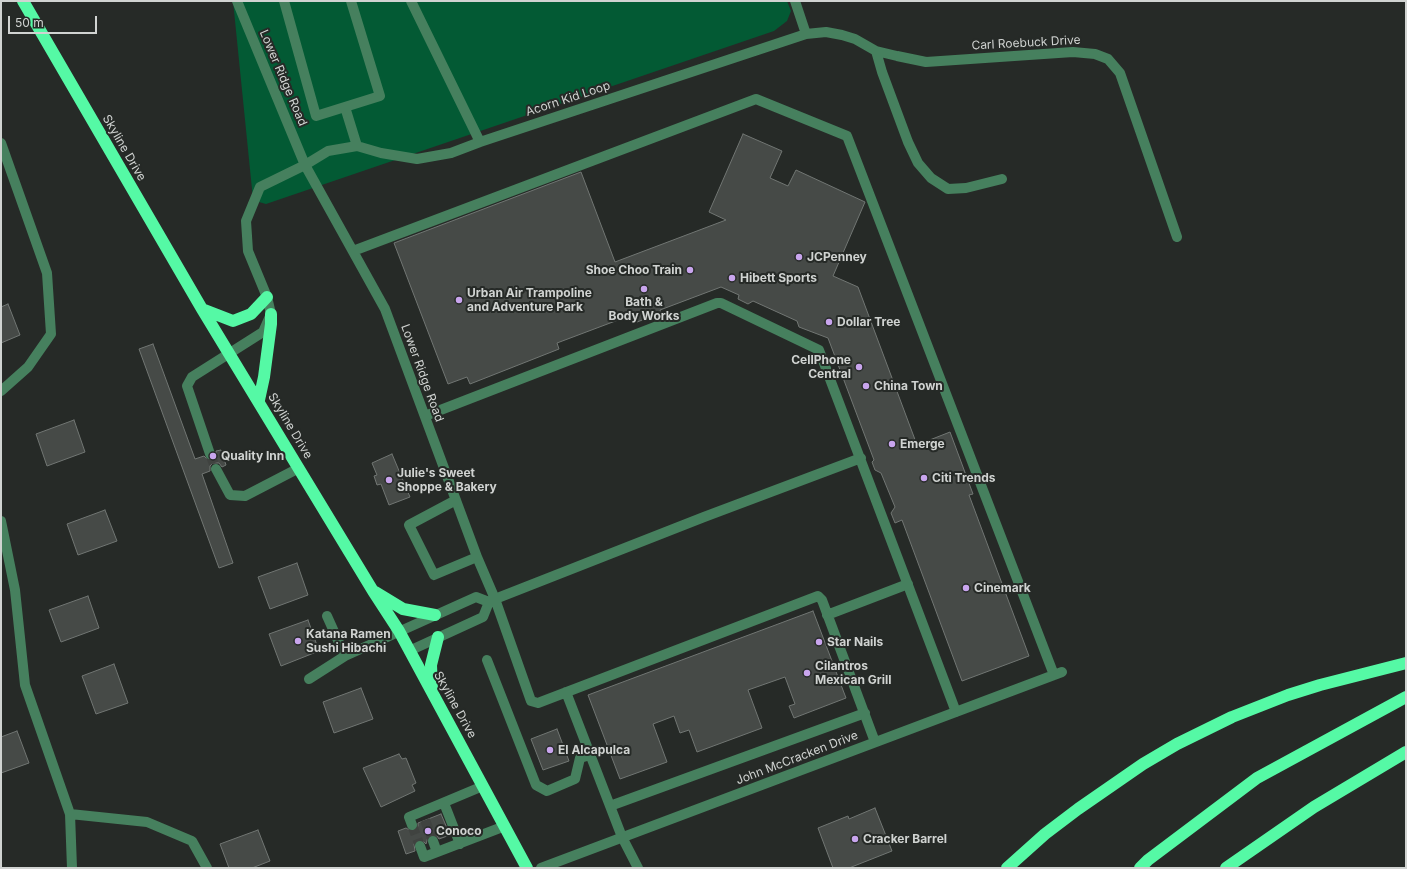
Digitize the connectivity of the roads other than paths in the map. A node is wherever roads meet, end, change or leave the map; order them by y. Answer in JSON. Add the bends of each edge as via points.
{"nodes":[{"id":1,"x":24,"y":1,"type":"edge"},
{"id":2,"x":237,"y":1,"type":"edge"},
{"id":3,"x":284,"y":1,"type":"edge"},
{"id":4,"x":351,"y":1,"type":"edge"},
{"id":5,"x":411,"y":1,"type":"edge"},
{"id":6,"x":795,"y":1,"type":"edge"},
{"id":7,"x":806,"y":34,"type":"junction"},
{"id":8,"x":876,"y":51,"type":"junction"},
{"id":9,"x":345,"y":107,"type":"junction"},
{"id":10,"x":480,"y":142,"type":"junction"},
{"id":11,"x":1,"y":143,"type":"edge"},
{"id":12,"x":357,"y":146,"type":"junction"},
{"id":13,"x":305,"y":165,"type":"junction"},
{"id":14,"x":1002,"y":179,"type":"dead end"},
{"id":15,"x":1176,"y":237,"type":"dead end"},
{"id":16,"x":352,"y":251,"type":"junction"},
{"id":17,"x":266,"y":297,"type":"junction"},
{"id":18,"x":202,"y":309,"type":"junction"},
{"id":19,"x":271,"y":314,"type":"junction"},
{"id":20,"x":229,"y":353,"type":"junction"},
{"id":21,"x":1,"y":391,"type":"edge"},
{"id":22,"x":258,"y":400,"type":"junction"},
{"id":23,"x":425,"y":416,"type":"junction"},
{"id":24,"x":210,"y":454,"type":"tunnel mouth"},
{"id":25,"x":861,"y":458,"type":"junction"},
{"id":26,"x":299,"y":468,"type":"junction"},
{"id":27,"x":216,"y":469,"type":"tunnel mouth"},
{"id":28,"x":456,"y":500,"type":"junction"},
{"id":29,"x":1,"y":521,"type":"edge"},
{"id":30,"x":477,"y":557,"type":"junction"},
{"id":31,"x":908,"y":584,"type":"junction"},
{"id":32,"x":373,"y":591,"type":"junction"},
{"id":33,"x":492,"y":601,"type":"junction"},
{"id":34,"x":435,"y":614,"type":"junction"},
{"id":35,"x":827,"y":615,"type":"junction"},
{"id":36,"x":327,"y":616,"type":"dead end"},
{"id":37,"x":399,"y":631,"type":"junction"},
{"id":38,"x":438,"y":637,"type":"junction"},
{"id":39,"x":410,"y":651,"type":"junction"},
{"id":40,"x":345,"y":656,"type":"junction"},
{"id":41,"x":487,"y":660,"type":"dead end"},
{"id":42,"x":1406,"y":663,"type":"edge"},
{"id":43,"x":309,"y":679,"type":"dead end"},
{"id":44,"x":566,"y":692,"type":"junction"},
{"id":45,"x":432,"y":693,"type":"junction"},
{"id":46,"x":1406,"y":697,"type":"edge"},
{"id":47,"x":956,"y":712,"type":"junction"},
{"id":48,"x":865,"y":713,"type":"junction"},
{"id":49,"x":875,"y":742,"type":"junction"},
{"id":50,"x":1406,"y":752,"type":"edge"},
{"id":51,"x":590,"y":755,"type":"junction"},
{"id":52,"x":483,"y":786,"type":"junction"},
{"id":53,"x":444,"y":802,"type":"junction"},
{"id":54,"x":610,"y":806,"type":"junction"},
{"id":55,"x":1314,"y":807,"type":"junction"},
{"id":56,"x":70,"y":814,"type":"junction"},
{"id":57,"x":412,"y":825,"type":"dead end"},
{"id":58,"x":505,"y":826,"type":"junction"},
{"id":59,"x":622,"y":837,"type":"junction"},
{"id":60,"x":433,"y":841,"type":"tunnel mouth"},
{"id":61,"x":460,"y":844,"type":"junction"},
{"id":62,"x":420,"y":846,"type":"tunnel mouth"},
{"id":63,"x":437,"y":852,"type":"junction"},
{"id":64,"x":72,"y":868,"type":"edge"},
{"id":65,"x":207,"y":868,"type":"edge"},
{"id":66,"x":526,"y":868,"type":"edge"},
{"id":67,"x":541,"y":868,"type":"edge"},
{"id":68,"x":638,"y":868,"type":"edge"},
{"id":69,"x":1007,"y":868,"type":"edge"},
{"id":70,"x":1140,"y":868,"type":"edge"},
{"id":71,"x":1226,"y":868,"type":"edge"},
{"id":72,"x":1240,"y":868,"type":"edge"}],
"edges":[{"from":1,"to":18,"type":"highway","name":"Skyline Drive"},
{"from":2,"to":13,"type":"street","name":"Lower Ridge Road"},
{"from":3,"to":9,"type":"street","via":[[316,116]]},
{"from":4,"to":9,"type":"street","via":[[380,96]]},
{"from":5,"to":10,"type":"street"},
{"from":6,"to":7,"type":"street"},
{"from":7,"to":8,"type":"street","name":"Carl Roebuck Drive","via":[[826,32],[842,35]]},
{"from":7,"to":10,"type":"street","name":"Acorn Kid Loop"},
{"from":8,"to":14,"type":"street","via":[[908,142],[918,163],[931,178],[948,189],[966,188]]},
{"from":8,"to":15,"type":"street","name":"Carl Roebuck Drive","via":[[926,62],[1073,52],[1095,54],[1108,59],[1120,73]]},
{"from":9,"to":12,"type":"street"},
{"from":10,"to":12,"type":"street","name":"Acorn Kid Loop","via":[[451,153],[417,159]]},
{"from":11,"to":21,"type":"street","via":[[48,273],[51,334],[28,367]]},
{"from":12,"to":13,"type":"street","name":"Acorn Kid Loop","via":[[328,151]]},
{"from":13,"to":16,"type":"street","name":"Lower Ridge Road"},
{"from":13,"to":17,"type":"street","via":[[260,187],[246,221],[248,251]]},
{"from":16,"to":23,"type":"street","name":"Lower Ridge Road","via":[[385,309]]},
{"from":16,"to":47,"type":"street","name":"John McCracken Drive","via":[[756,99],[847,136],[1058,673]]},
{"from":17,"to":18,"type":"highway","via":[[251,314],[233,321]]},
{"from":17,"to":19,"type":"street"},
{"from":18,"to":20,"type":"highway","name":"Skyline Drive"},
{"from":19,"to":20,"type":"street","via":[[263,332]]},
{"from":19,"to":22,"type":"highway","via":[[264,377]]},
{"from":20,"to":22,"type":"highway","name":"Skyline Drive"},
{"from":20,"to":24,"type":"street","via":[[192,378],[187,386]]},
{"from":22,"to":26,"type":"highway","name":"Skyline Drive"},
{"from":23,"to":25,"type":"street","via":[[721,303],[819,350]]},
{"from":23,"to":28,"type":"street","name":"Lower Ridge Road"},
{"from":25,"to":31,"type":"street"},
{"from":25,"to":33,"type":"street"},
{"from":26,"to":27,"type":"street","via":[[245,496],[230,495]]},
{"from":26,"to":32,"type":"highway","name":"Skyline Drive"},
{"from":28,"to":30,"type":"street","name":"Lower Ridge Road"},
{"from":28,"to":30,"type":"street","via":[[409,525],[434,575]]},
{"from":29,"to":56,"type":"street","via":[[15,590],[25,685]]},
{"from":30,"to":33,"type":"street","name":"Lower Ridge Road"},
{"from":31,"to":35,"type":"street"},
{"from":31,"to":47,"type":"street"},
{"from":32,"to":34,"type":"highway","via":[[403,609]]},
{"from":32,"to":37,"type":"highway","name":"Skyline Drive"},
{"from":33,"to":34,"type":"street","via":[[476,597]]},
{"from":33,"to":38,"type":"street","via":[[483,617]]},
{"from":33,"to":44,"type":"street","name":"Lower Ridge Road","via":[[531,701],[538,703]]},
{"from":34,"to":37,"type":"street"},
{"from":35,"to":44,"type":"street","via":[[818,596]]},
{"from":35,"to":48,"type":"street"},
{"from":36,"to":40,"type":"street"},
{"from":37,"to":39,"type":"highway","name":"Skyline Drive"},
{"from":37,"to":40,"type":"street"},
{"from":38,"to":39,"type":"street"},
{"from":38,"to":45,"type":"highway","via":[[431,665]]},
{"from":39,"to":45,"type":"highway","name":"Skyline Drive"},
{"from":40,"to":43,"type":"street"},
{"from":41,"to":51,"type":"street","via":[[536,785],[547,791],[575,779],[580,758]]},
{"from":42,"to":69,"type":"highway","via":[[1288,695],[1232,717],[1177,744],[1088,801]]},
{"from":44,"to":51,"type":"street"},
{"from":45,"to":52,"type":"highway","name":"Skyline Drive"},
{"from":46,"to":70,"type":"highway","via":[[1257,778]]},
{"from":47,"to":49,"type":"street","name":"John McCracken Drive"},
{"from":48,"to":49,"type":"street"},
{"from":48,"to":54,"type":"street"},
{"from":49,"to":59,"type":"street","name":"John McCracken Drive"},
{"from":50,"to":55,"type":"highway"},
{"from":51,"to":54,"type":"street"},
{"from":52,"to":53,"type":"street"},
{"from":52,"to":58,"type":"highway","name":"Skyline Drive"},
{"from":53,"to":57,"type":"street","via":[[424,816],[410,817]]},
{"from":53,"to":61,"type":"street"},
{"from":54,"to":59,"type":"street"},
{"from":55,"to":71,"type":"highway"},
{"from":55,"to":72,"type":"highway"},
{"from":56,"to":64,"type":"street"},
{"from":56,"to":65,"type":"street","via":[[147,822],[192,841]]},
{"from":58,"to":61,"type":"street"},
{"from":58,"to":66,"type":"highway","name":"Skyline Drive"},
{"from":59,"to":67,"type":"street","name":"John McCracken Drive"},
{"from":59,"to":68,"type":"street"},
{"from":60,"to":63,"type":"street"},
{"from":61,"to":63,"type":"street"},
{"from":62,"to":63,"type":"street","via":[[424,857]]}]}
